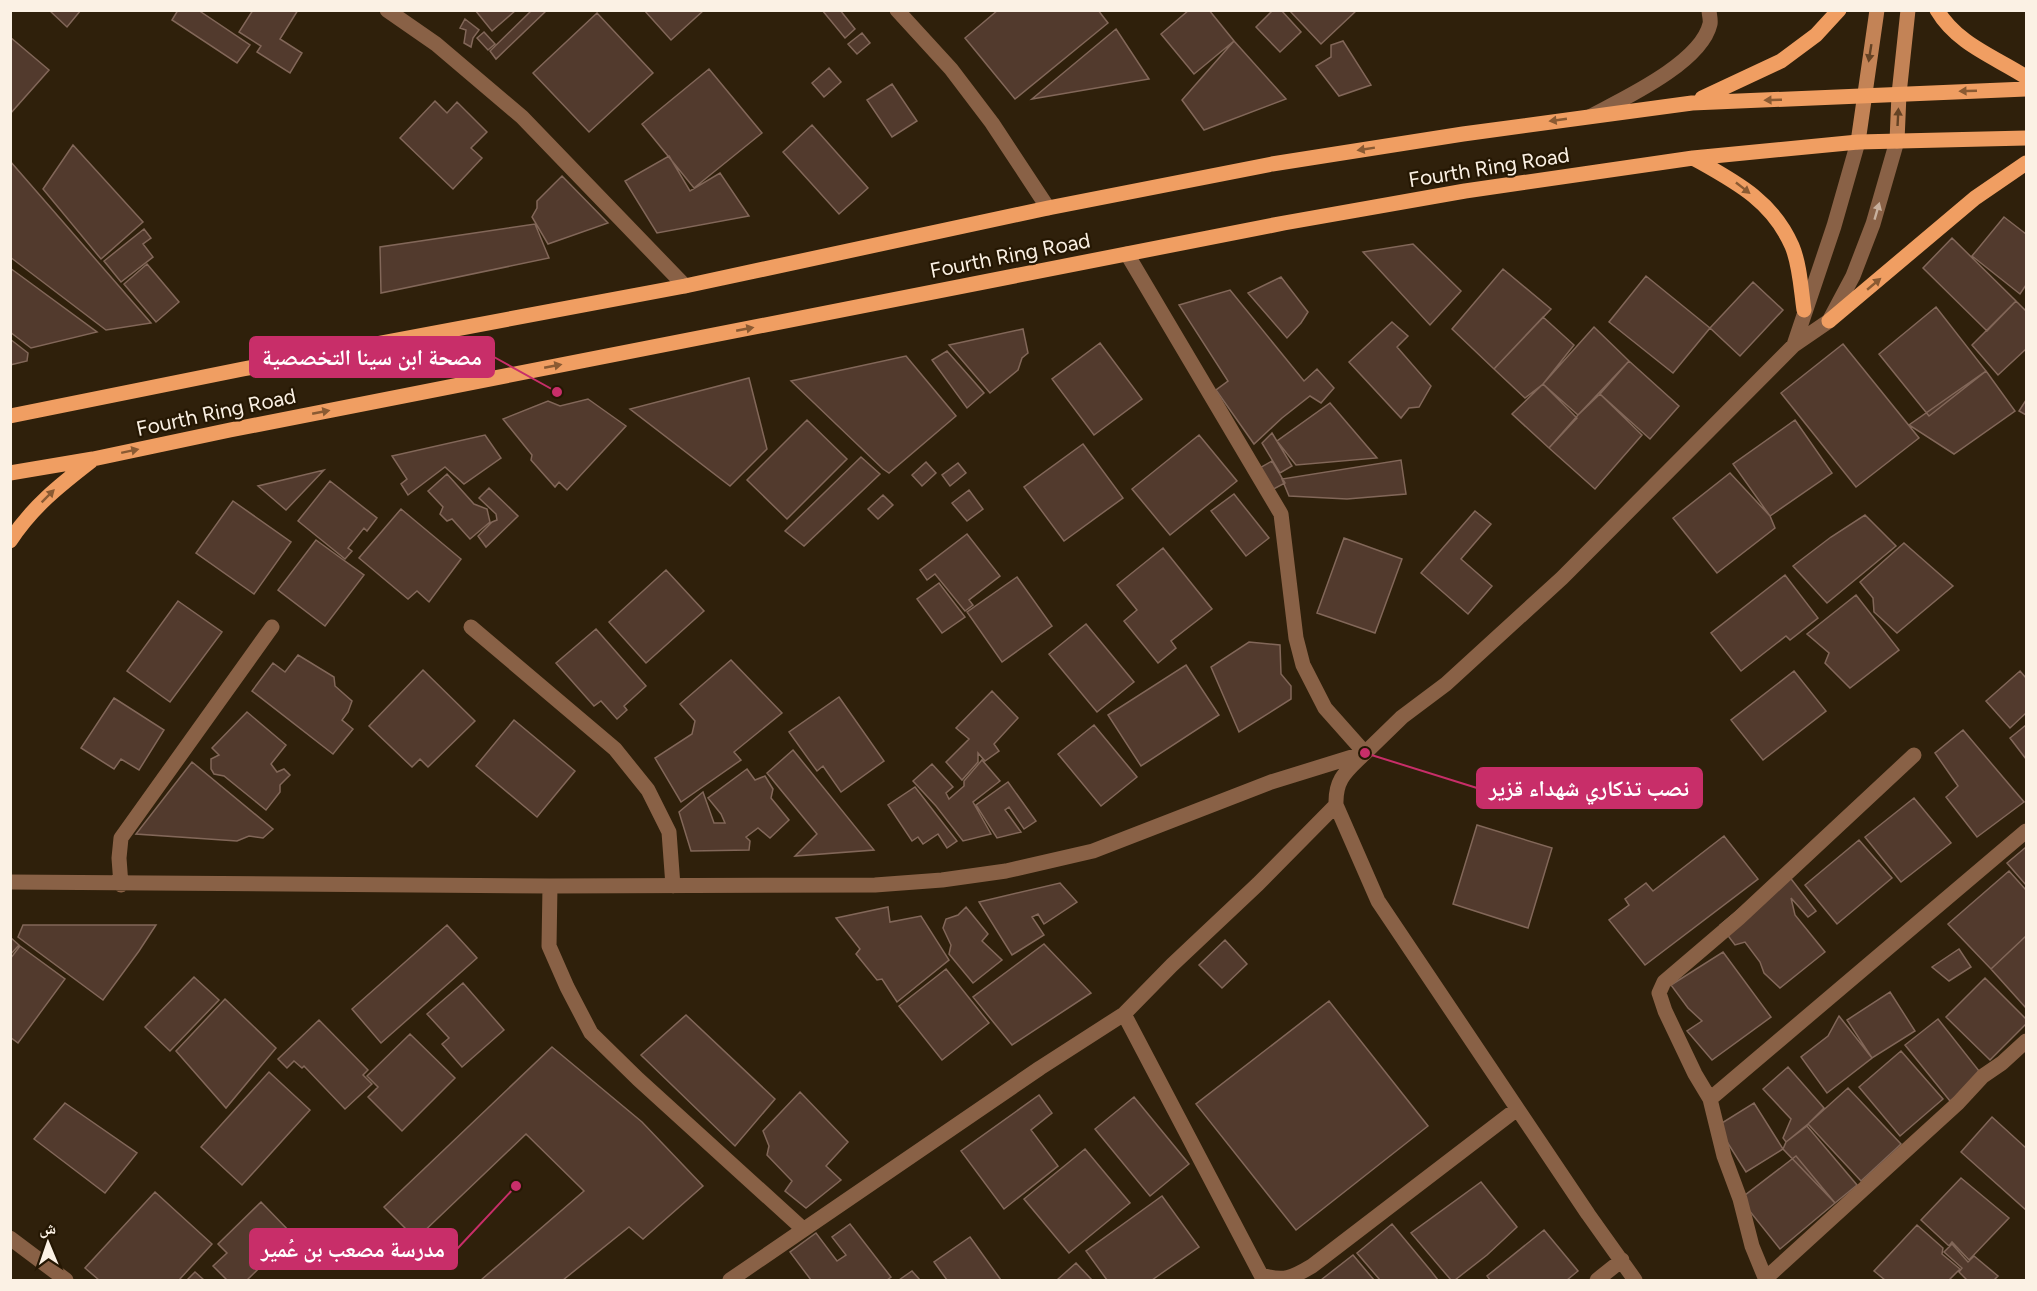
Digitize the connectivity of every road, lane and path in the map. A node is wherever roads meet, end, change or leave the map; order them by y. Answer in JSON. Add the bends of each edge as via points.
{"nodes":[{"id":1,"x":387,"y":10,"type":"edge"},
{"id":2,"x":897,"y":10,"type":"edge"},
{"id":3,"x":1709,"y":10,"type":"edge"},
{"id":4,"x":1839,"y":10,"type":"edge"},
{"id":5,"x":1877,"y":10,"type":"edge"},
{"id":6,"x":1908,"y":10,"type":"edge"},
{"id":7,"x":1937,"y":10,"type":"edge"},
{"id":8,"x":2026,"y":76,"type":"edge"},
{"id":9,"x":2026,"y":89,"type":"edge"},
{"id":10,"x":1899,"y":94,"type":"junction"},
{"id":11,"x":1863,"y":95,"type":"junction"},
{"id":12,"x":1692,"y":103,"type":"junction"},
{"id":13,"x":1591,"y":116,"type":"junction"},
{"id":14,"x":2026,"y":138,"type":"edge"},
{"id":15,"x":1897,"y":141,"type":"junction"},
{"id":16,"x":1858,"y":142,"type":"junction"},
{"id":17,"x":1693,"y":158,"type":"junction"},
{"id":18,"x":2026,"y":163,"type":"edge"},
{"id":19,"x":1048,"y":208,"type":"junction"},
{"id":20,"x":1127,"y":254,"type":"junction"},
{"id":21,"x":685,"y":286,"type":"junction"},
{"id":22,"x":1804,"y":310,"type":"junction"},
{"id":23,"x":1829,"y":321,"type":"junction"},
{"id":24,"x":1794,"y":345,"type":"junction"},
{"id":25,"x":10,"y":416,"type":"edge"},
{"id":26,"x":93,"y":459,"type":"junction"},
{"id":27,"x":10,"y":473,"type":"edge"},
{"id":28,"x":10,"y":540,"type":"edge"},
{"id":29,"x":272,"y":627,"type":"dead end"},
{"id":30,"x":471,"y":627,"type":"dead end"},
{"id":31,"x":1365,"y":753,"type":"junction"},
{"id":32,"x":1914,"y":755,"type":"dead end"},
{"id":33,"x":1336,"y":805,"type":"junction"},
{"id":34,"x":2026,"y":831,"type":"edge"},
{"id":35,"x":10,"y":882,"type":"edge"},
{"id":36,"x":122,"y":885,"type":"junction"},
{"id":37,"x":550,"y":886,"type":"junction"},
{"id":38,"x":673,"y":886,"type":"junction"},
{"id":39,"x":1124,"y":1014,"type":"junction"},
{"id":40,"x":2026,"y":1041,"type":"edge"},
{"id":41,"x":1710,"y":1099,"type":"junction"},
{"id":42,"x":1517,"y":1110,"type":"junction"},
{"id":43,"x":803,"y":1229,"type":"junction"},
{"id":44,"x":10,"y":1238,"type":"edge"},
{"id":45,"x":1622,"y":1260,"type":"junction"},
{"id":46,"x":1765,"y":1280,"type":"edge"},
{"id":47,"x":66,"y":1281,"type":"edge"},
{"id":48,"x":730,"y":1281,"type":"edge"},
{"id":49,"x":1597,"y":1281,"type":"edge"},
{"id":50,"x":1635,"y":1281,"type":"edge"}],
"edges":[{"from":1,"to":21,"type":"street","via":[[436,44],[522,117]]},
{"from":2,"to":19,"type":"street","via":[[951,69]]},
{"from":3,"to":13,"type":"street","via":[[1710,25],[1682,62],[1656,81]]},
{"from":4,"to":12,"type":"main road","via":[[1816,35],[1781,62]]},
{"from":5,"to":11,"type":"street","one_way":true},
{"from":6,"to":10,"type":"street"},
{"from":7,"to":8,"type":"main road","via":[[1962,39]]},
{"from":9,"to":10,"type":"main road","name":"Fourth Ring Road","one_way":true},
{"from":10,"to":11,"type":"main road","name":"Fourth Ring Road"},
{"from":15,"to":10,"type":"street","one_way":true},
{"from":11,"to":12,"type":"main road","name":"Fourth Ring Road","one_way":true},
{"from":11,"to":16,"type":"street"},
{"from":12,"to":13,"type":"main road","name":"Fourth Ring Road"},
{"from":13,"to":19,"type":"main road","name":"Fourth Ring Road","one_way":true,"via":[[1272,164]]},
{"from":14,"to":15,"type":"main road","name":"Fourth Ring Road"},
{"from":15,"to":16,"type":"main road","name":"Fourth Ring Road"},
{"from":23,"to":15,"type":"street","one_way":true,"via":[[1853,276],[1873,224]]},
{"from":16,"to":17,"type":"main road","name":"Fourth Ring Road"},
{"from":16,"to":22,"type":"street"},
{"from":17,"to":20,"type":"main road","name":"Fourth Ring Road","via":[[1465,191]]},
{"from":17,"to":22,"type":"main road","one_way":true,"via":[[1737,183],[1773,213],[1793,247]]},
{"from":23,"to":18,"type":"main road","one_way":true,"via":[[1975,198]]},
{"from":19,"to":21,"type":"main road","name":"Fourth Ring Road"},
{"from":26,"to":20,"type":"main road","name":"Fourth Ring Road","one_way":true},
{"from":20,"to":31,"type":"street","via":[[1281,514],[1296,638],[1303,665],[1325,708]]},
{"from":21,"to":25,"type":"main road","name":"Fourth Ring Road"},
{"from":22,"to":24,"type":"street"},
{"from":23,"to":24,"type":"street"},
{"from":24,"to":31,"type":"street","via":[[1562,578]]},
{"from":26,"to":27,"type":"main road","name":"Fourth Ring Road"},
{"from":28,"to":26,"type":"main road","one_way":true,"via":[[23,520]]},
{"from":29,"to":36,"type":"street","via":[[121,838],[118,858]]},
{"from":30,"to":38,"type":"street","via":[[615,749],[648,790],[669,832]]},
{"from":31,"to":33,"type":"street","via":[[1341,778],[1335,791]]},
{"from":31,"to":38,"type":"street","via":[[1271,782],[1093,851],[1006,871],[875,885]]},
{"from":32,"to":41,"type":"street","via":[[1739,918],[1664,982],[1659,993],[1665,1011]]},
{"from":33,"to":39,"type":"street"},
{"from":33,"to":42,"type":"street","via":[[1378,901]]},
{"from":34,"to":41,"type":"street"},
{"from":35,"to":36,"type":"street"},
{"from":36,"to":37,"type":"street"},
{"from":37,"to":38,"type":"street"},
{"from":37,"to":43,"type":"street","via":[[549,946],[591,1033]]},
{"from":39,"to":42,"type":"street","via":[[1261,1275],[1277,1280],[1294,1277],[1312,1266]]},
{"from":39,"to":43,"type":"street"},
{"from":40,"to":46,"type":"street","via":[[1983,1076]]},
{"from":41,"to":46,"type":"street","via":[[1724,1156]]},
{"from":42,"to":45,"type":"street"},
{"from":43,"to":48,"type":"street"},
{"from":44,"to":47,"type":"street"},
{"from":45,"to":49,"type":"street"},
{"from":45,"to":50,"type":"street"}]}
